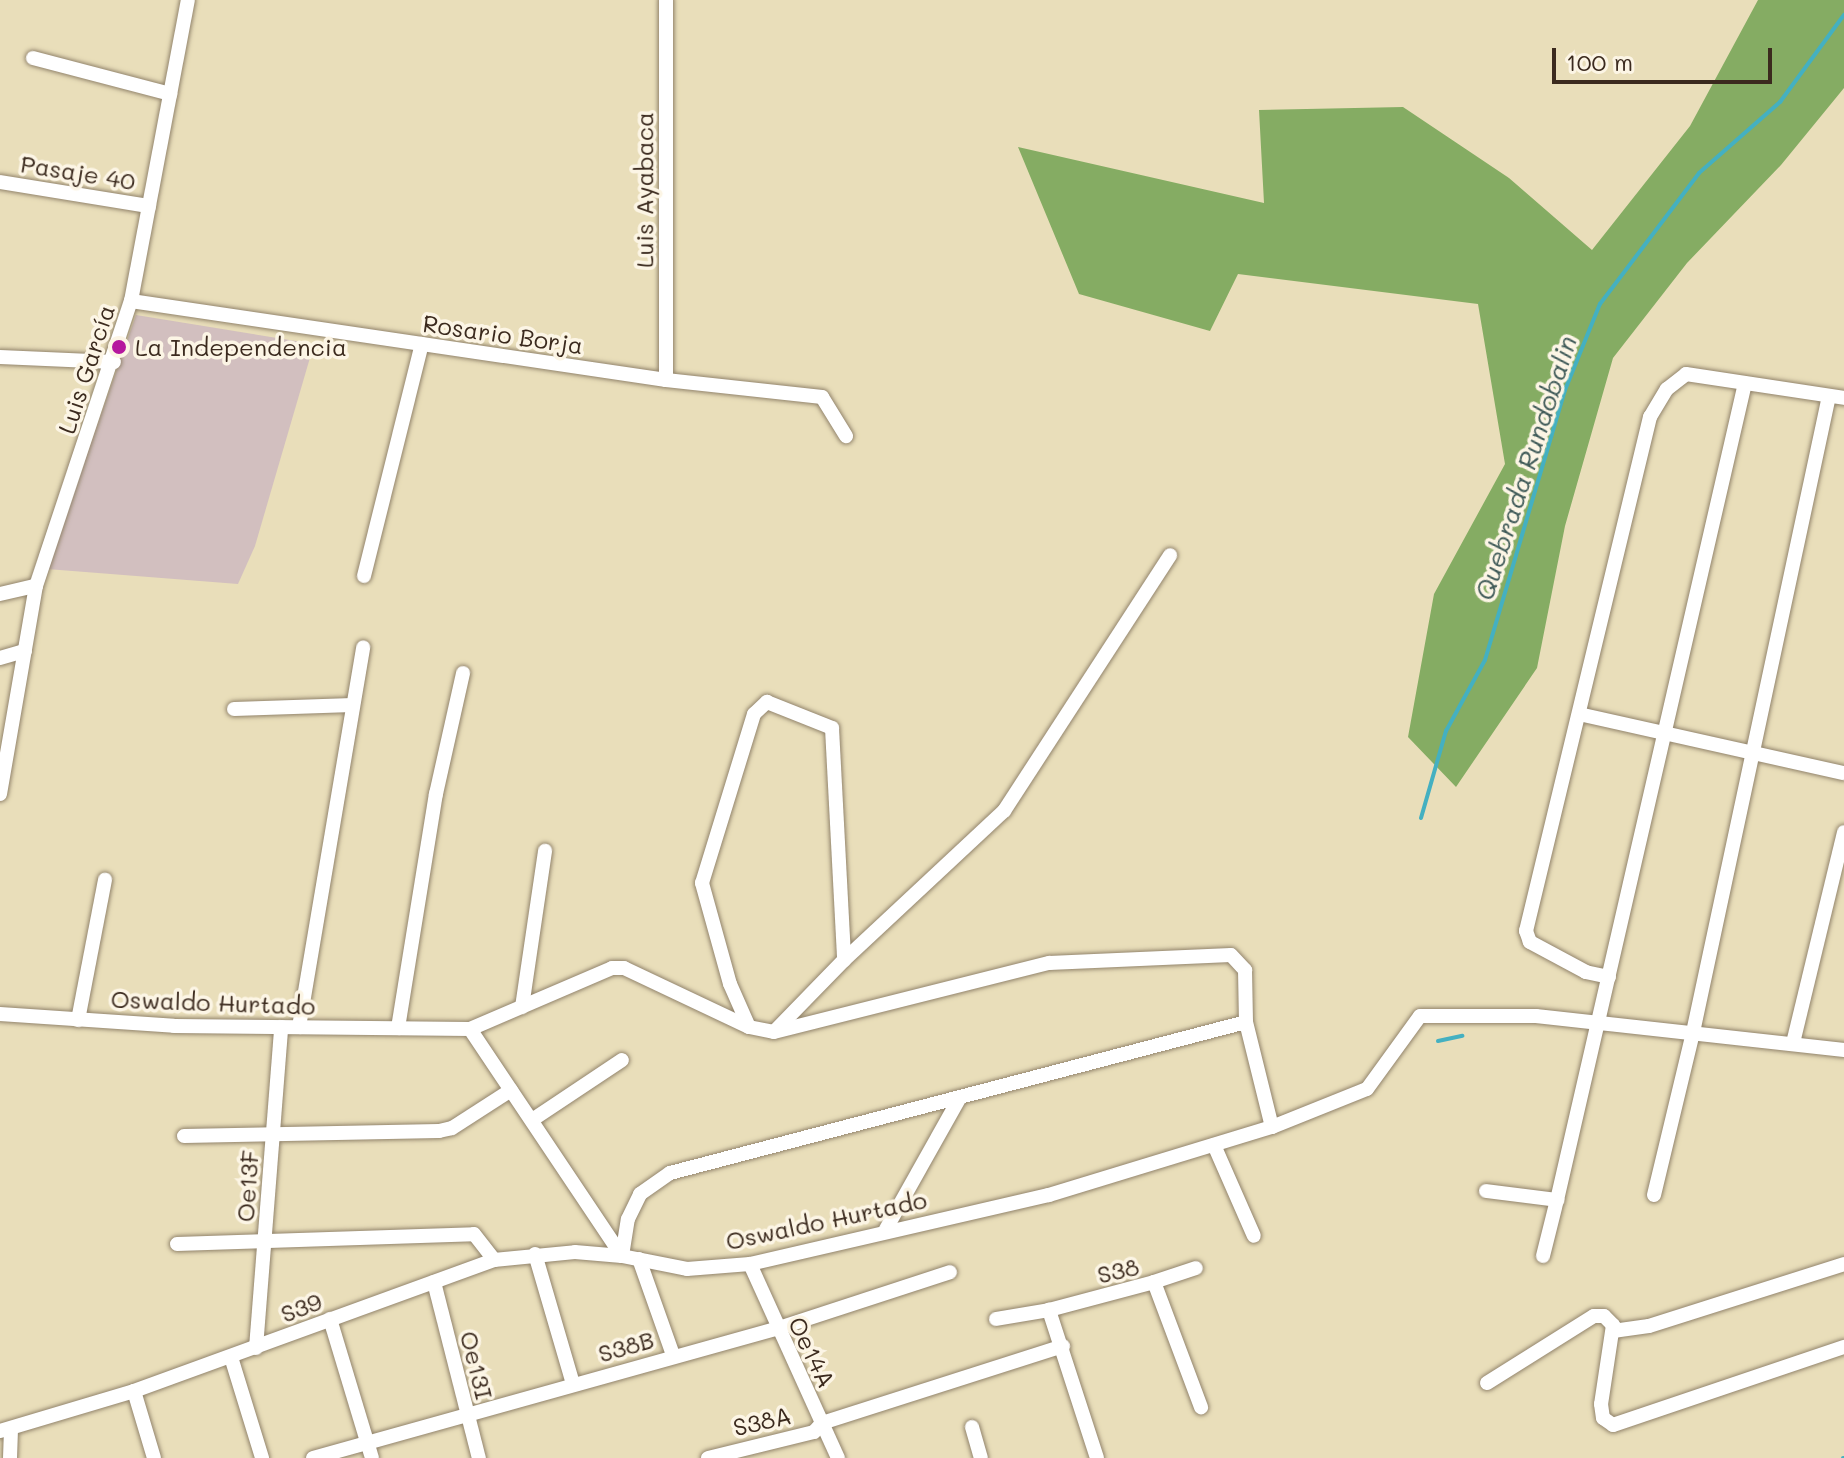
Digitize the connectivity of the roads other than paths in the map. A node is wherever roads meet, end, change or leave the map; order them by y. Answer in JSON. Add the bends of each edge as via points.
{"nodes":[{"id":1,"x":188,"y":0,"type":"edge"},
{"id":2,"x":666,"y":0,"type":"edge"},
{"id":3,"x":33,"y":58,"type":"dead end"},
{"id":4,"x":170,"y":94,"type":"junction"},
{"id":5,"x":0,"y":182,"type":"edge"},
{"id":6,"x":149,"y":206,"type":"junction"},
{"id":7,"x":131,"y":301,"type":"junction"},
{"id":8,"x":422,"y":344,"type":"junction"},
{"id":9,"x":0,"y":357,"type":"edge"},
{"id":10,"x":114,"y":362,"type":"junction"},
{"id":11,"x":666,"y":380,"type":"junction"},
{"id":12,"x":1745,"y":383,"type":"junction"},
{"id":13,"x":1836,"y":397,"type":"edge"},
{"id":14,"x":846,"y":436,"type":"dead end"},
{"id":15,"x":1170,"y":555,"type":"dead end"},
{"id":16,"x":364,"y":576,"type":"dead end"},
{"id":17,"x":36,"y":586,"type":"junction"},
{"id":18,"x":0,"y":594,"type":"edge"},
{"id":19,"x":363,"y":647,"type":"dead end"},
{"id":20,"x":25,"y":651,"type":"junction"},
{"id":21,"x":0,"y":658,"type":"edge"},
{"id":22,"x":463,"y":673,"type":"dead end"},
{"id":23,"x":353,"y":705,"type":"junction"},
{"id":24,"x":234,"y":709,"type":"dead end"},
{"id":25,"x":1579,"y":714,"type":"junction"},
{"id":26,"x":1662,"y":735,"type":"junction"},
{"id":27,"x":1750,"y":754,"type":"junction"},
{"id":28,"x":1844,"y":773,"type":"edge"},
{"id":29,"x":0,"y":794,"type":"edge"},
{"id":30,"x":1844,"y":832,"type":"edge"},
{"id":31,"x":545,"y":851,"type":"dead end"},
{"id":32,"x":105,"y":880,"type":"dead end"},
{"id":33,"x":844,"y":960,"type":"junction"},
{"id":34,"x":1609,"y":977,"type":"junction"},
{"id":35,"x":522,"y":1007,"type":"junction"},
{"id":36,"x":0,"y":1014,"type":"edge"},
{"id":37,"x":78,"y":1020,"type":"junction"},
{"id":38,"x":1246,"y":1022,"type":"junction"},
{"id":39,"x":1599,"y":1024,"type":"junction"},
{"id":40,"x":281,"y":1027,"type":"junction"},
{"id":41,"x":299,"y":1027,"type":"junction"},
{"id":42,"x":749,"y":1027,"type":"junction"},
{"id":43,"x":398,"y":1028,"type":"junction"},
{"id":44,"x":470,"y":1029,"type":"junction"},
{"id":45,"x":774,"y":1032,"type":"junction"},
{"id":46,"x":1692,"y":1037,"type":"junction"},
{"id":47,"x":1793,"y":1043,"type":"junction"},
{"id":48,"x":1844,"y":1050,"type":"edge"},
{"id":49,"x":622,"y":1060,"type":"dead end"},
{"id":50,"x":511,"y":1090,"type":"junction"},
{"id":51,"x":960,"y":1097,"type":"junction"},
{"id":52,"x":532,"y":1120,"type":"junction"},
{"id":53,"x":1272,"y":1127,"type":"junction"},
{"id":54,"x":273,"y":1133,"type":"junction"},
{"id":55,"x":184,"y":1136,"type":"dead end"},
{"id":56,"x":1214,"y":1145,"type":"junction"},
{"id":57,"x":1486,"y":1191,"type":"dead end"},
{"id":58,"x":1654,"y":1195,"type":"dead end"},
{"id":59,"x":1557,"y":1200,"type":"junction"},
{"id":60,"x":886,"y":1229,"type":"junction"},
{"id":61,"x":1254,"y":1236,"type":"dead end"},
{"id":62,"x":265,"y":1241,"type":"junction"},
{"id":63,"x":177,"y":1244,"type":"dead end"},
{"id":64,"x":535,"y":1254,"type":"junction"},
{"id":65,"x":622,"y":1256,"type":"junction"},
{"id":66,"x":1543,"y":1256,"type":"dead end"},
{"id":67,"x":639,"y":1259,"type":"junction"},
{"id":68,"x":494,"y":1260,"type":"junction"},
{"id":69,"x":750,"y":1264,"type":"junction"},
{"id":70,"x":1844,"y":1264,"type":"edge"},
{"id":71,"x":1196,"y":1268,"type":"dead end"},
{"id":72,"x":950,"y":1272,"type":"dead end"},
{"id":73,"x":434,"y":1282,"type":"junction"},
{"id":74,"x":1154,"y":1282,"type":"junction"},
{"id":75,"x":1049,"y":1310,"type":"junction"},
{"id":76,"x":330,"y":1319,"type":"junction"},
{"id":77,"x":996,"y":1319,"type":"dead end"},
{"id":78,"x":776,"y":1329,"type":"junction"},
{"id":79,"x":1613,"y":1331,"type":"junction"},
{"id":80,"x":1063,"y":1346,"type":"junction"},
{"id":81,"x":1844,"y":1347,"type":"edge"},
{"id":82,"x":256,"y":1348,"type":"junction"},
{"id":83,"x":673,"y":1355,"type":"junction"},
{"id":84,"x":231,"y":1357,"type":"junction"},
{"id":85,"x":1487,"y":1383,"type":"dead end"},
{"id":86,"x":573,"y":1384,"type":"junction"},
{"id":87,"x":134,"y":1391,"type":"junction"},
{"id":88,"x":1201,"y":1407,"type":"dead end"},
{"id":89,"x":467,"y":1415,"type":"junction"},
{"id":90,"x":822,"y":1423,"type":"junction"},
{"id":91,"x":972,"y":1427,"type":"dead end"},
{"id":92,"x":6,"y":1430,"type":"edge"},
{"id":93,"x":368,"y":1443,"type":"junction"},
{"id":94,"x":731,"y":1455,"type":"edge"},
{"id":95,"x":10,"y":1458,"type":"edge"},
{"id":96,"x":154,"y":1458,"type":"edge"},
{"id":97,"x":262,"y":1458,"type":"edge"},
{"id":98,"x":313,"y":1458,"type":"edge"},
{"id":99,"x":372,"y":1458,"type":"edge"},
{"id":100,"x":479,"y":1458,"type":"edge"},
{"id":101,"x":708,"y":1458,"type":"edge"},
{"id":102,"x":838,"y":1458,"type":"edge"},
{"id":103,"x":981,"y":1458,"type":"edge"},
{"id":104,"x":1097,"y":1458,"type":"edge"}],
"edges":[{"from":1,"to":4,"type":"street","name":"Luis García"},
{"from":2,"to":11,"type":"street","name":"Luis Ayabaca"},
{"from":3,"to":4,"type":"street"},
{"from":4,"to":6,"type":"street","name":"Luis García"},
{"from":5,"to":6,"type":"street","name":"Pasaje 40"},
{"from":6,"to":7,"type":"street","name":"Luis García"},
{"from":7,"to":8,"type":"street","name":"Rosario Borja"},
{"from":7,"to":10,"type":"street","name":"Luis García"},
{"from":8,"to":11,"type":"street","name":"Rosario Borja"},
{"from":8,"to":16,"type":"street"},
{"from":9,"to":10,"type":"street"},
{"from":10,"to":17,"type":"street","name":"Luis García"},
{"from":11,"to":14,"type":"street","name":"Rosario Borja","via":[[822,397]]},
{"from":12,"to":13,"type":"street"},
{"from":12,"to":25,"type":"street","via":[[1686,374],[1667,389],[1650,417]]},
{"from":12,"to":26,"type":"street"},
{"from":13,"to":27,"type":"street"},
{"from":15,"to":33,"type":"street","via":[[1004,811]]},
{"from":17,"to":18,"type":"street"},
{"from":17,"to":20,"type":"street","name":"Luis García"},
{"from":19,"to":23,"type":"street"},
{"from":20,"to":21,"type":"street"},
{"from":20,"to":29,"type":"street","name":"Luis García"},
{"from":22,"to":43,"type":"street","via":[[436,794]]},
{"from":23,"to":24,"type":"street"},
{"from":23,"to":41,"type":"street"},
{"from":25,"to":26,"type":"street"},
{"from":25,"to":34,"type":"street","via":[[1526,931],[1530,942],[1586,972]]},
{"from":26,"to":27,"type":"street"},
{"from":26,"to":34,"type":"street"},
{"from":27,"to":28,"type":"street"},
{"from":27,"to":46,"type":"street"},
{"from":30,"to":47,"type":"street"},
{"from":31,"to":35,"type":"street"},
{"from":32,"to":37,"type":"street"},
{"from":33,"to":42,"type":"street","via":[[832,728],[767,702],[754,714],[702,883],[730,984]]},
{"from":33,"to":45,"type":"street"},
{"from":34,"to":39,"type":"street"},
{"from":35,"to":42,"type":"street","via":[[612,968],[624,968]]},
{"from":35,"to":44,"type":"street"},
{"from":36,"to":37,"type":"street","name":"Oswaldo Hurtado"},
{"from":37,"to":40,"type":"street","name":"Oswaldo Hurtado"},
{"from":38,"to":45,"type":"street","via":[[1245,970],[1231,955],[1049,963]]},
{"from":38,"to":51,"type":"street"},
{"from":38,"to":53,"type":"street"},
{"from":39,"to":46,"type":"street","name":"Oswaldo Hurtado"},
{"from":39,"to":53,"type":"street","name":"Oswaldo Hurtado","via":[[1536,1016],[1420,1016],[1367,1089]]},
{"from":39,"to":59,"type":"street"},
{"from":40,"to":41,"type":"street","name":"Oswaldo Hurtado"},
{"from":40,"to":54,"type":"street","name":"Oe13F"},
{"from":41,"to":43,"type":"street","name":"Oswaldo Hurtado"},
{"from":42,"to":45,"type":"street"},
{"from":43,"to":44,"type":"street","name":"Oswaldo Hurtado"},
{"from":44,"to":50,"type":"street"},
{"from":46,"to":47,"type":"street","name":"Oswaldo Hurtado"},
{"from":46,"to":58,"type":"street"},
{"from":47,"to":48,"type":"street","name":"Oswaldo Hurtado"},
{"from":49,"to":52,"type":"street"},
{"from":50,"to":52,"type":"street"},
{"from":50,"to":54,"type":"street","via":[[452,1128]]},
{"from":51,"to":60,"type":"street"},
{"from":51,"to":65,"type":"street","via":[[670,1173],[640,1194],[628,1219]]},
{"from":52,"to":65,"type":"street"},
{"from":53,"to":56,"type":"street","name":"Oswaldo Hurtado"},
{"from":54,"to":55,"type":"street"},
{"from":54,"to":62,"type":"street","name":"Oe13F"},
{"from":56,"to":60,"type":"street","name":"Oswaldo Hurtado","via":[[1049,1195]]},
{"from":56,"to":61,"type":"street"},
{"from":57,"to":59,"type":"street"},
{"from":59,"to":66,"type":"street"},
{"from":60,"to":69,"type":"street","name":"Oswaldo Hurtado"},
{"from":62,"to":63,"type":"street"},
{"from":62,"to":68,"type":"street","via":[[474,1234]]},
{"from":62,"to":82,"type":"street","name":"Oe13F"},
{"from":64,"to":65,"type":"street","name":"S39"},
{"from":64,"to":68,"type":"street","name":"S39"},
{"from":64,"to":86,"type":"street"},
{"from":65,"to":67,"type":"street","name":"Oswaldo Hurtado"},
{"from":67,"to":69,"type":"street","name":"Oswaldo Hurtado","via":[[687,1269]]},
{"from":67,"to":83,"type":"street"},
{"from":68,"to":73,"type":"street","name":"S39"},
{"from":69,"to":78,"type":"street","name":"Oe14A"},
{"from":70,"to":79,"type":"street","via":[[1649,1326]]},
{"from":71,"to":74,"type":"street"},
{"from":72,"to":78,"type":"street","name":"S38B"},
{"from":73,"to":76,"type":"street","name":"S39"},
{"from":73,"to":89,"type":"street","name":"Oe13I"},
{"from":74,"to":75,"type":"street","name":"S38"},
{"from":74,"to":88,"type":"street","name":"S38"},
{"from":75,"to":77,"type":"street","name":"S38"},
{"from":75,"to":80,"type":"street"},
{"from":76,"to":82,"type":"street","name":"S39"},
{"from":76,"to":93,"type":"street"},
{"from":78,"to":83,"type":"street","name":"S38B"},
{"from":78,"to":90,"type":"street","name":"Oe14A"},
{"from":79,"to":81,"type":"street","via":[[1601,1404],[1603,1418],[1613,1425]]},
{"from":79,"to":85,"type":"street","via":[[1610,1319],[1594,1316]]},
{"from":80,"to":90,"type":"street"},
{"from":80,"to":104,"type":"street"},
{"from":82,"to":84,"type":"street","name":"S39"},
{"from":83,"to":86,"type":"street","name":"S38B"},
{"from":84,"to":87,"type":"street","name":"S39"},
{"from":84,"to":97,"type":"street"},
{"from":86,"to":89,"type":"street","name":"S38B"},
{"from":87,"to":92,"type":"street","name":"S39"},
{"from":87,"to":96,"type":"street"},
{"from":89,"to":93,"type":"street","name":"S38B"},
{"from":89,"to":100,"type":"street","name":"Oe13I"},
{"from":90,"to":94,"type":"street","name":"S38A","via":[[814,1432]]},
{"from":90,"to":102,"type":"street","name":"Oe14A"},
{"from":91,"to":103,"type":"street"},
{"from":92,"to":95,"type":"street"},
{"from":93,"to":98,"type":"street","name":"S38B"},
{"from":93,"to":99,"type":"street"},
{"from":94,"to":101,"type":"street","name":"S38A"}]}
